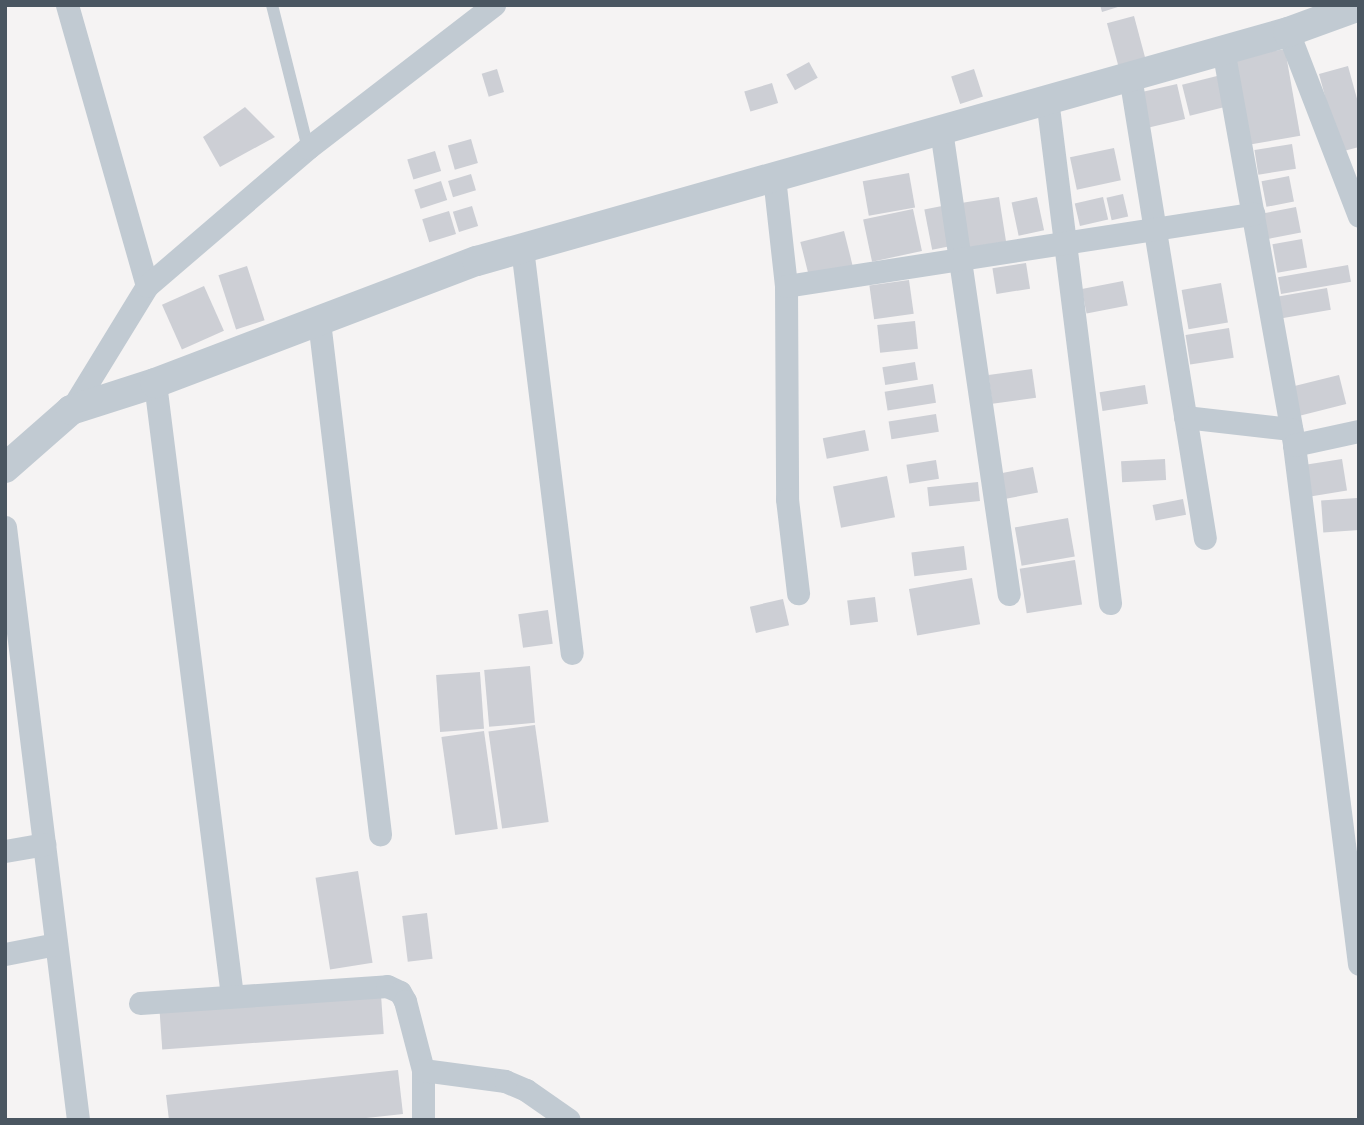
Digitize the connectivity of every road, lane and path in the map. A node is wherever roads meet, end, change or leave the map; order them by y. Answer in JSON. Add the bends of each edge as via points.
{"nodes":[{"id":1,"x":67,"y":5,"type":"edge"},
{"id":2,"x":272,"y":5,"type":"edge"},
{"id":3,"x":495,"y":5,"type":"edge"},
{"id":4,"x":1359,"y":6,"type":"edge"},
{"id":5,"x":1288,"y":32,"type":"junction"},
{"id":6,"x":1223,"y":49,"type":"junction"},
{"id":7,"x":1130,"y":76,"type":"junction"},
{"id":8,"x":1046,"y":99,"type":"junction"},
{"id":9,"x":941,"y":130,"type":"junction"},
{"id":10,"x":308,"y":148,"type":"junction"},
{"id":11,"x":774,"y":177,"type":"junction"},
{"id":12,"x":1253,"y":214,"type":"junction"},
{"id":13,"x":1359,"y":216,"type":"edge"},
{"id":14,"x":1155,"y":231,"type":"junction"},
{"id":15,"x":1065,"y":243,"type":"junction"},
{"id":16,"x":522,"y":248,"type":"junction"},
{"id":17,"x":960,"y":259,"type":"junction"},
{"id":18,"x":147,"y":286,"type":"junction"},
{"id":19,"x":786,"y":286,"type":"junction"},
{"id":20,"x":319,"y":321,"type":"junction"},
{"id":21,"x":155,"y":383,"type":"junction"},
{"id":22,"x":71,"y":410,"type":"junction"},
{"id":23,"x":1185,"y":417,"type":"junction"},
{"id":24,"x":1359,"y":431,"type":"edge"},
{"id":25,"x":1293,"y":437,"type":"junction"},
{"id":26,"x":5,"y":468,"type":"edge"},
{"id":27,"x":5,"y":527,"type":"edge"},
{"id":28,"x":1205,"y":538,"type":"dead end"},
{"id":29,"x":798,"y":593,"type":"dead end"},
{"id":30,"x":1009,"y":594,"type":"dead end"},
{"id":31,"x":1110,"y":603,"type":"dead end"},
{"id":32,"x":572,"y":653,"type":"dead end"},
{"id":33,"x":380,"y":834,"type":"dead end"},
{"id":34,"x":44,"y":844,"type":"junction"},
{"id":35,"x":5,"y":851,"type":"edge"},
{"id":36,"x":56,"y":944,"type":"junction"},
{"id":37,"x":5,"y":954,"type":"edge"},
{"id":38,"x":1359,"y":964,"type":"edge"},
{"id":39,"x":232,"y":996,"type":"junction"},
{"id":40,"x":140,"y":1003,"type":"dead end"},
{"id":41,"x":423,"y":1070,"type":"junction"},
{"id":42,"x":78,"y":1120,"type":"edge"},
{"id":43,"x":424,"y":1120,"type":"edge"},
{"id":44,"x":569,"y":1120,"type":"edge"}],
"edges":[{"from":1,"to":18,"type":"street"},
{"from":2,"to":10,"type":"lane"},
{"from":3,"to":10,"type":"street"},
{"from":4,"to":5,"type":"street"},
{"from":5,"to":6,"type":"street"},
{"from":5,"to":13,"type":"street"},
{"from":6,"to":7,"type":"street"},
{"from":6,"to":12,"type":"street"},
{"from":7,"to":8,"type":"street"},
{"from":7,"to":14,"type":"street"},
{"from":8,"to":9,"type":"street"},
{"from":8,"to":15,"type":"street"},
{"from":9,"to":11,"type":"street"},
{"from":9,"to":17,"type":"street"},
{"from":10,"to":18,"type":"street"},
{"from":11,"to":16,"type":"street"},
{"from":11,"to":19,"type":"street"},
{"from":12,"to":14,"type":"street"},
{"from":12,"to":25,"type":"street"},
{"from":14,"to":15,"type":"street"},
{"from":14,"to":23,"type":"street"},
{"from":15,"to":17,"type":"street"},
{"from":15,"to":31,"type":"street"},
{"from":16,"to":20,"type":"street"},
{"from":16,"to":32,"type":"street"},
{"from":17,"to":19,"type":"street"},
{"from":17,"to":30,"type":"street"},
{"from":18,"to":22,"type":"street"},
{"from":19,"to":29,"type":"street","via":[[787,499]]},
{"from":20,"to":21,"type":"street"},
{"from":20,"to":33,"type":"street"},
{"from":21,"to":22,"type":"street"},
{"from":21,"to":39,"type":"street"},
{"from":22,"to":26,"type":"street"},
{"from":23,"to":25,"type":"street"},
{"from":23,"to":28,"type":"street"},
{"from":24,"to":25,"type":"street"},
{"from":25,"to":38,"type":"street"},
{"from":27,"to":34,"type":"street"},
{"from":34,"to":35,"type":"street"},
{"from":34,"to":36,"type":"street"},
{"from":36,"to":37,"type":"street"},
{"from":36,"to":42,"type":"street"},
{"from":39,"to":40,"type":"street"},
{"from":39,"to":41,"type":"street","via":[[387,986],[400,992],[405,1001]]},
{"from":41,"to":43,"type":"street"},
{"from":41,"to":44,"type":"street","via":[[505,1081]]}]}
